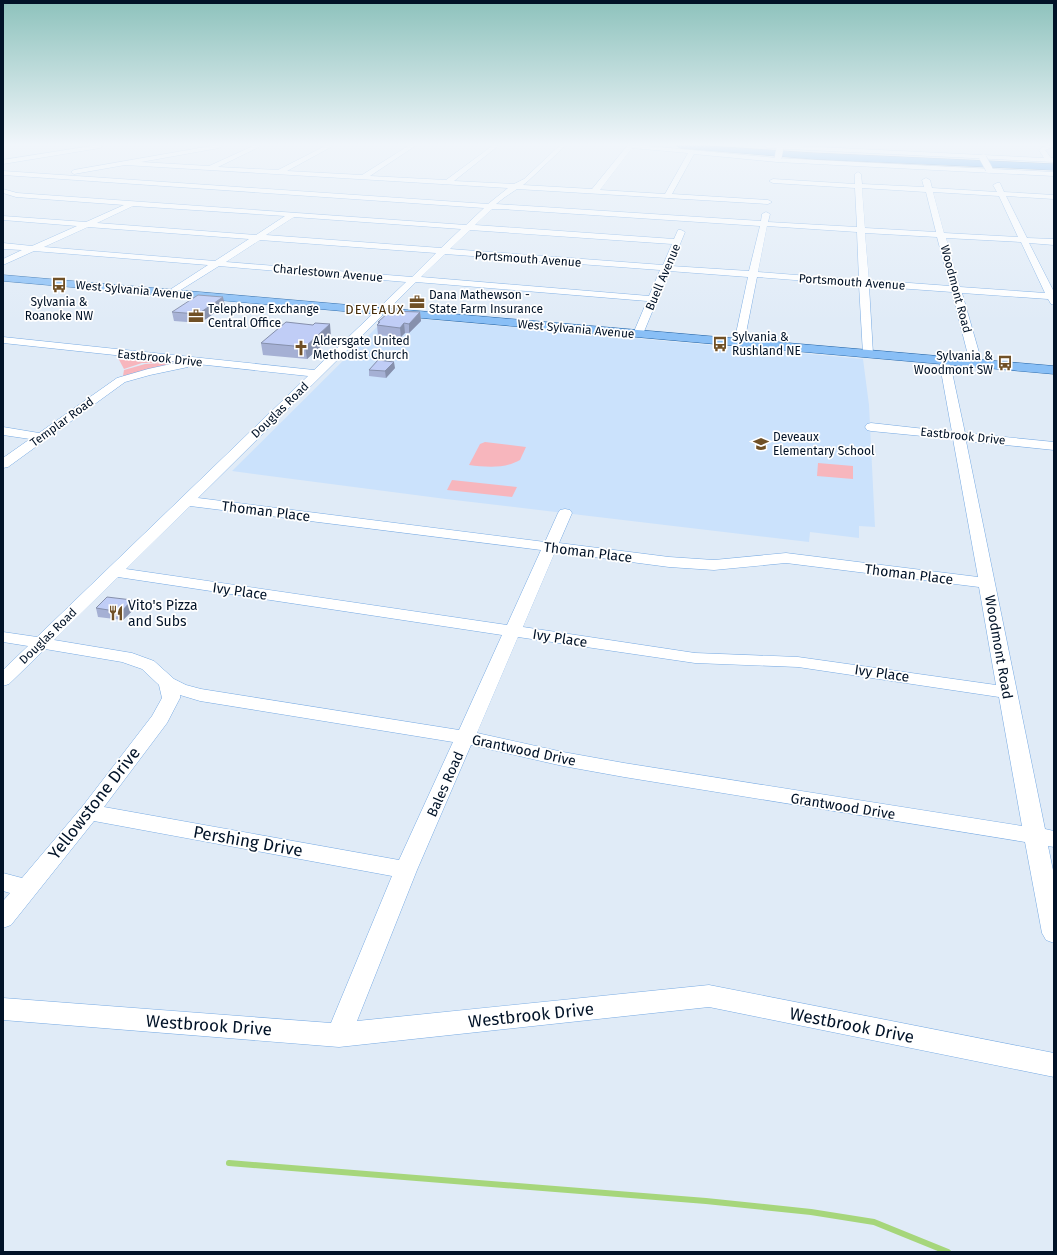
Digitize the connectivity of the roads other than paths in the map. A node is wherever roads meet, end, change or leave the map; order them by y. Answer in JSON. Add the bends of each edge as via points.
{"nodes":[{"id":1,"x":131,"y":205,"type":"edge"},
{"id":2,"x":140,"y":205,"type":"edge"},
{"id":3,"x":309,"y":205,"type":"edge"},
{"id":4,"x":469,"y":205,"type":"edge"},
{"id":5,"x":768,"y":205,"type":"edge"},
{"id":6,"x":859,"y":205,"type":"edge"},
{"id":7,"x":933,"y":205,"type":"edge"},
{"id":8,"x":1006,"y":205,"type":"edge"},
{"id":9,"x":491,"y":206,"type":"junction"},
{"id":10,"x":292,"y":215,"type":"junction"},
{"id":11,"x":3,"y":218,"type":"edge"},
{"id":12,"x":686,"y":219,"type":"junction"},
{"id":13,"x":764,"y":224,"type":"junction"},
{"id":14,"x":86,"y":225,"type":"junction"},
{"id":15,"x":468,"y":228,"type":"junction"},
{"id":16,"x":861,"y":230,"type":"junction"},
{"id":17,"x":941,"y":235,"type":"junction"},
{"id":18,"x":257,"y":238,"type":"junction"},
{"id":19,"x":1024,"y":240,"type":"junction"},
{"id":20,"x":677,"y":242,"type":"junction"},
{"id":21,"x":1054,"y":242,"type":"edge"},
{"id":22,"x":3,"y":246,"type":"edge"},
{"id":23,"x":33,"y":248,"type":"junction"},
{"id":24,"x":442,"y":252,"type":"junction"},
{"id":25,"x":3,"y":262,"type":"edge"},
{"id":26,"x":217,"y":264,"type":"junction"},
{"id":27,"x":666,"y":269,"type":"junction"},
{"id":28,"x":754,"y":275,"type":"junction"},
{"id":29,"x":3,"y":278,"type":"edge"},
{"id":30,"x":414,"y":280,"type":"junction"},
{"id":31,"x":864,"y":283,"type":"junction"},
{"id":32,"x":956,"y":290,"type":"junction"},
{"id":33,"x":171,"y":293,"type":"junction"},
{"id":34,"x":653,"y":299,"type":"junction"},
{"id":35,"x":1053,"y":299,"type":"edge"},
{"id":36,"x":381,"y":312,"type":"junction"},
{"id":37,"x":638,"y":334,"type":"junction"},
{"id":38,"x":3,"y":340,"type":"edge"},
{"id":39,"x":739,"y":343,"type":"junction"},
{"id":40,"x":103,"y":352,"type":"junction"},
{"id":41,"x":868,"y":354,"type":"junction"},
{"id":42,"x":945,"y":360,"type":"junction"},
{"id":43,"x":202,"y":362,"type":"junction"},
{"id":44,"x":976,"y":363,"type":"junction"},
{"id":45,"x":1054,"y":370,"type":"edge"},
{"id":46,"x":118,"y":371,"type":"junction"},
{"id":47,"x":317,"y":374,"type":"junction"},
{"id":48,"x":871,"y":427,"type":"dead end"},
{"id":49,"x":3,"y":431,"type":"edge"},
{"id":50,"x":959,"y":436,"type":"junction"},
{"id":51,"x":42,"y":437,"type":"junction"},
{"id":52,"x":1054,"y":446,"type":"edge"},
{"id":53,"x":3,"y":464,"type":"edge"},
{"id":54,"x":188,"y":501,"type":"junction"},
{"id":55,"x":565,"y":513,"type":"dead end"},
{"id":56,"x":550,"y":547,"type":"junction"},
{"id":57,"x":115,"y":572,"type":"junction"},
{"id":58,"x":987,"y":583,"type":"junction"},
{"id":59,"x":512,"y":630,"type":"junction"},
{"id":60,"x":3,"y":637,"type":"edge"},
{"id":61,"x":42,"y":643,"type":"junction"},
{"id":62,"x":3,"y":680,"type":"edge"},
{"id":63,"x":168,"y":683,"type":"junction"},
{"id":64,"x":1007,"y":692,"type":"junction"},
{"id":65,"x":465,"y":737,"type":"junction"},
{"id":66,"x":89,"y":812,"type":"junction"},
{"id":67,"x":1045,"y":837,"type":"edge"},
{"id":68,"x":406,"y":870,"type":"junction"},
{"id":69,"x":3,"y":882,"type":"edge"},
{"id":70,"x":27,"y":888,"type":"junction"},
{"id":71,"x":3,"y":918,"type":"edge"},
{"id":72,"x":1054,"y":933,"type":"edge"},
{"id":73,"x":3,"y":1009,"type":"edge"},
{"id":74,"x":339,"y":1035,"type":"junction"},
{"id":75,"x":1054,"y":1066,"type":"edge"}],
"edges":[{"from":1,"to":14,"type":"street"},
{"from":2,"to":10,"type":"street"},
{"from":3,"to":10,"type":"street"},
{"from":4,"to":9,"type":"street"},
{"from":5,"to":13,"type":"street"},
{"from":6,"to":16,"type":"street"},
{"from":7,"to":17,"type":"street","name":"Woodmont Road"},
{"from":8,"to":19,"type":"street"},
{"from":9,"to":12,"type":"street"},
{"from":9,"to":15,"type":"street","name":"Douglas Road"},
{"from":10,"to":15,"type":"street"},
{"from":10,"to":18,"type":"street"},
{"from":11,"to":14,"type":"street","name":"Portsmouth Avenue"},
{"from":12,"to":13,"type":"street"},
{"from":12,"to":20,"type":"street","name":"Buell Avenue"},
{"from":13,"to":16,"type":"street"},
{"from":13,"to":28,"type":"street"},
{"from":14,"to":18,"type":"street","name":"Portsmouth Avenue"},
{"from":14,"to":23,"type":"street"},
{"from":15,"to":20,"type":"street"},
{"from":15,"to":24,"type":"street","name":"Douglas Road"},
{"from":16,"to":17,"type":"street"},
{"from":16,"to":31,"type":"street"},
{"from":17,"to":19,"type":"street"},
{"from":17,"to":32,"type":"street","name":"Woodmont Road"},
{"from":18,"to":24,"type":"street","name":"Portsmouth Avenue"},
{"from":18,"to":26,"type":"street"},
{"from":19,"to":21,"type":"street"},
{"from":19,"to":35,"type":"street"},
{"from":20,"to":27,"type":"street","name":"Buell Avenue"},
{"from":22,"to":23,"type":"street","name":"Charlestown Avenue"},
{"from":23,"to":25,"type":"street"},
{"from":23,"to":26,"type":"street","name":"Charlestown Avenue"},
{"from":24,"to":27,"type":"street","name":"Portsmouth Avenue"},
{"from":24,"to":30,"type":"street","name":"Douglas Road"},
{"from":26,"to":30,"type":"street","name":"Charlestown Avenue"},
{"from":26,"to":33,"type":"street"},
{"from":27,"to":28,"type":"street","name":"Portsmouth Avenue"},
{"from":27,"to":34,"type":"street","name":"Buell Avenue"},
{"from":28,"to":31,"type":"street","name":"Portsmouth Avenue"},
{"from":28,"to":39,"type":"street"},
{"from":29,"to":33,"type":"main road","name":"West Sylvania Avenue"},
{"from":30,"to":34,"type":"street","name":"Charlestown Avenue"},
{"from":30,"to":36,"type":"street","name":"Douglas Road"},
{"from":31,"to":32,"type":"street","name":"Portsmouth Avenue"},
{"from":31,"to":41,"type":"street"},
{"from":32,"to":35,"type":"street","name":"Portsmouth Avenue"},
{"from":32,"to":44,"type":"street","name":"Woodmont Road"},
{"from":33,"to":36,"type":"main road","name":"West Sylvania Avenue"},
{"from":34,"to":37,"type":"street","name":"Buell Avenue"},
{"from":36,"to":37,"type":"main road","name":"West Sylvania Avenue"},
{"from":36,"to":47,"type":"street","name":"Douglas Road"},
{"from":37,"to":39,"type":"main road","name":"West Sylvania Avenue"},
{"from":38,"to":40,"type":"street","name":"Eastbrook Drive"},
{"from":39,"to":41,"type":"main road","name":"West Sylvania Avenue"},
{"from":40,"to":43,"type":"street","name":"Eastbrook Drive"},
{"from":40,"to":46,"type":"street"},
{"from":41,"to":42,"type":"main road","name":"West Sylvania Avenue"},
{"from":42,"to":44,"type":"main road","name":"West Sylvania Avenue"},
{"from":42,"to":50,"type":"street","name":"Woodmont Road"},
{"from":43,"to":46,"type":"street","name":"Templar Road","via":[[148,372]]},
{"from":43,"to":47,"type":"street","name":"Eastbrook Drive"},
{"from":44,"to":45,"type":"main road","name":"West Sylvania Avenue"},
{"from":46,"to":51,"type":"street","name":"Templar Road"},
{"from":47,"to":54,"type":"street","name":"Douglas Road"},
{"from":48,"to":50,"type":"street","name":"Eastbrook Drive"},
{"from":49,"to":51,"type":"street"},
{"from":50,"to":52,"type":"street","name":"Eastbrook Drive"},
{"from":50,"to":58,"type":"street","name":"Woodmont Road"},
{"from":51,"to":53,"type":"street","name":"Templar Road"},
{"from":54,"to":56,"type":"street","name":"Thoman Place"},
{"from":54,"to":57,"type":"street","name":"Douglas Road"},
{"from":55,"to":56,"type":"street","name":"Bales Road"},
{"from":56,"to":58,"type":"street","name":"Thoman Place","via":[[714,565],[786,558]]},
{"from":56,"to":59,"type":"street","name":"Bales Road"},
{"from":57,"to":59,"type":"street","name":"Ivy Place"},
{"from":57,"to":61,"type":"street","name":"Douglas Road"},
{"from":58,"to":64,"type":"street","name":"Woodmont Road"},
{"from":59,"to":64,"type":"street","name":"Ivy Place","via":[[695,658],[798,662]]},
{"from":59,"to":65,"type":"street","name":"Bales Road"},
{"from":60,"to":61,"type":"street","name":"Grantwood Drive"},
{"from":61,"to":62,"type":"street","name":"Douglas Road"},
{"from":61,"to":63,"type":"street","name":"Grantwood Drive","via":[[135,660],[154,669]]},
{"from":63,"to":65,"type":"street","name":"Grantwood Drive","via":[[180,690],[200,695]]},
{"from":63,"to":66,"type":"street","name":"Yellowstone Drive","via":[[171,698],[164,713]]},
{"from":64,"to":67,"type":"street","name":"Woodmont Road"},
{"from":65,"to":67,"type":"street","name":"Grantwood Drive","via":[[624,770]]},
{"from":65,"to":68,"type":"street","name":"Bales Road"},
{"from":66,"to":68,"type":"street","name":"Pershing Drive"},
{"from":66,"to":70,"type":"street","name":"Yellowstone Drive"},
{"from":67,"to":72,"type":"street","name":"Woodmont Road"},
{"from":68,"to":74,"type":"street","name":"Bales Road"},
{"from":69,"to":70,"type":"street"},
{"from":70,"to":71,"type":"street","name":"Yellowstone Drive"},
{"from":73,"to":74,"type":"street","name":"Westbrook Drive"},
{"from":74,"to":75,"type":"street","name":"Westbrook Drive","via":[[709,996]]}]}
